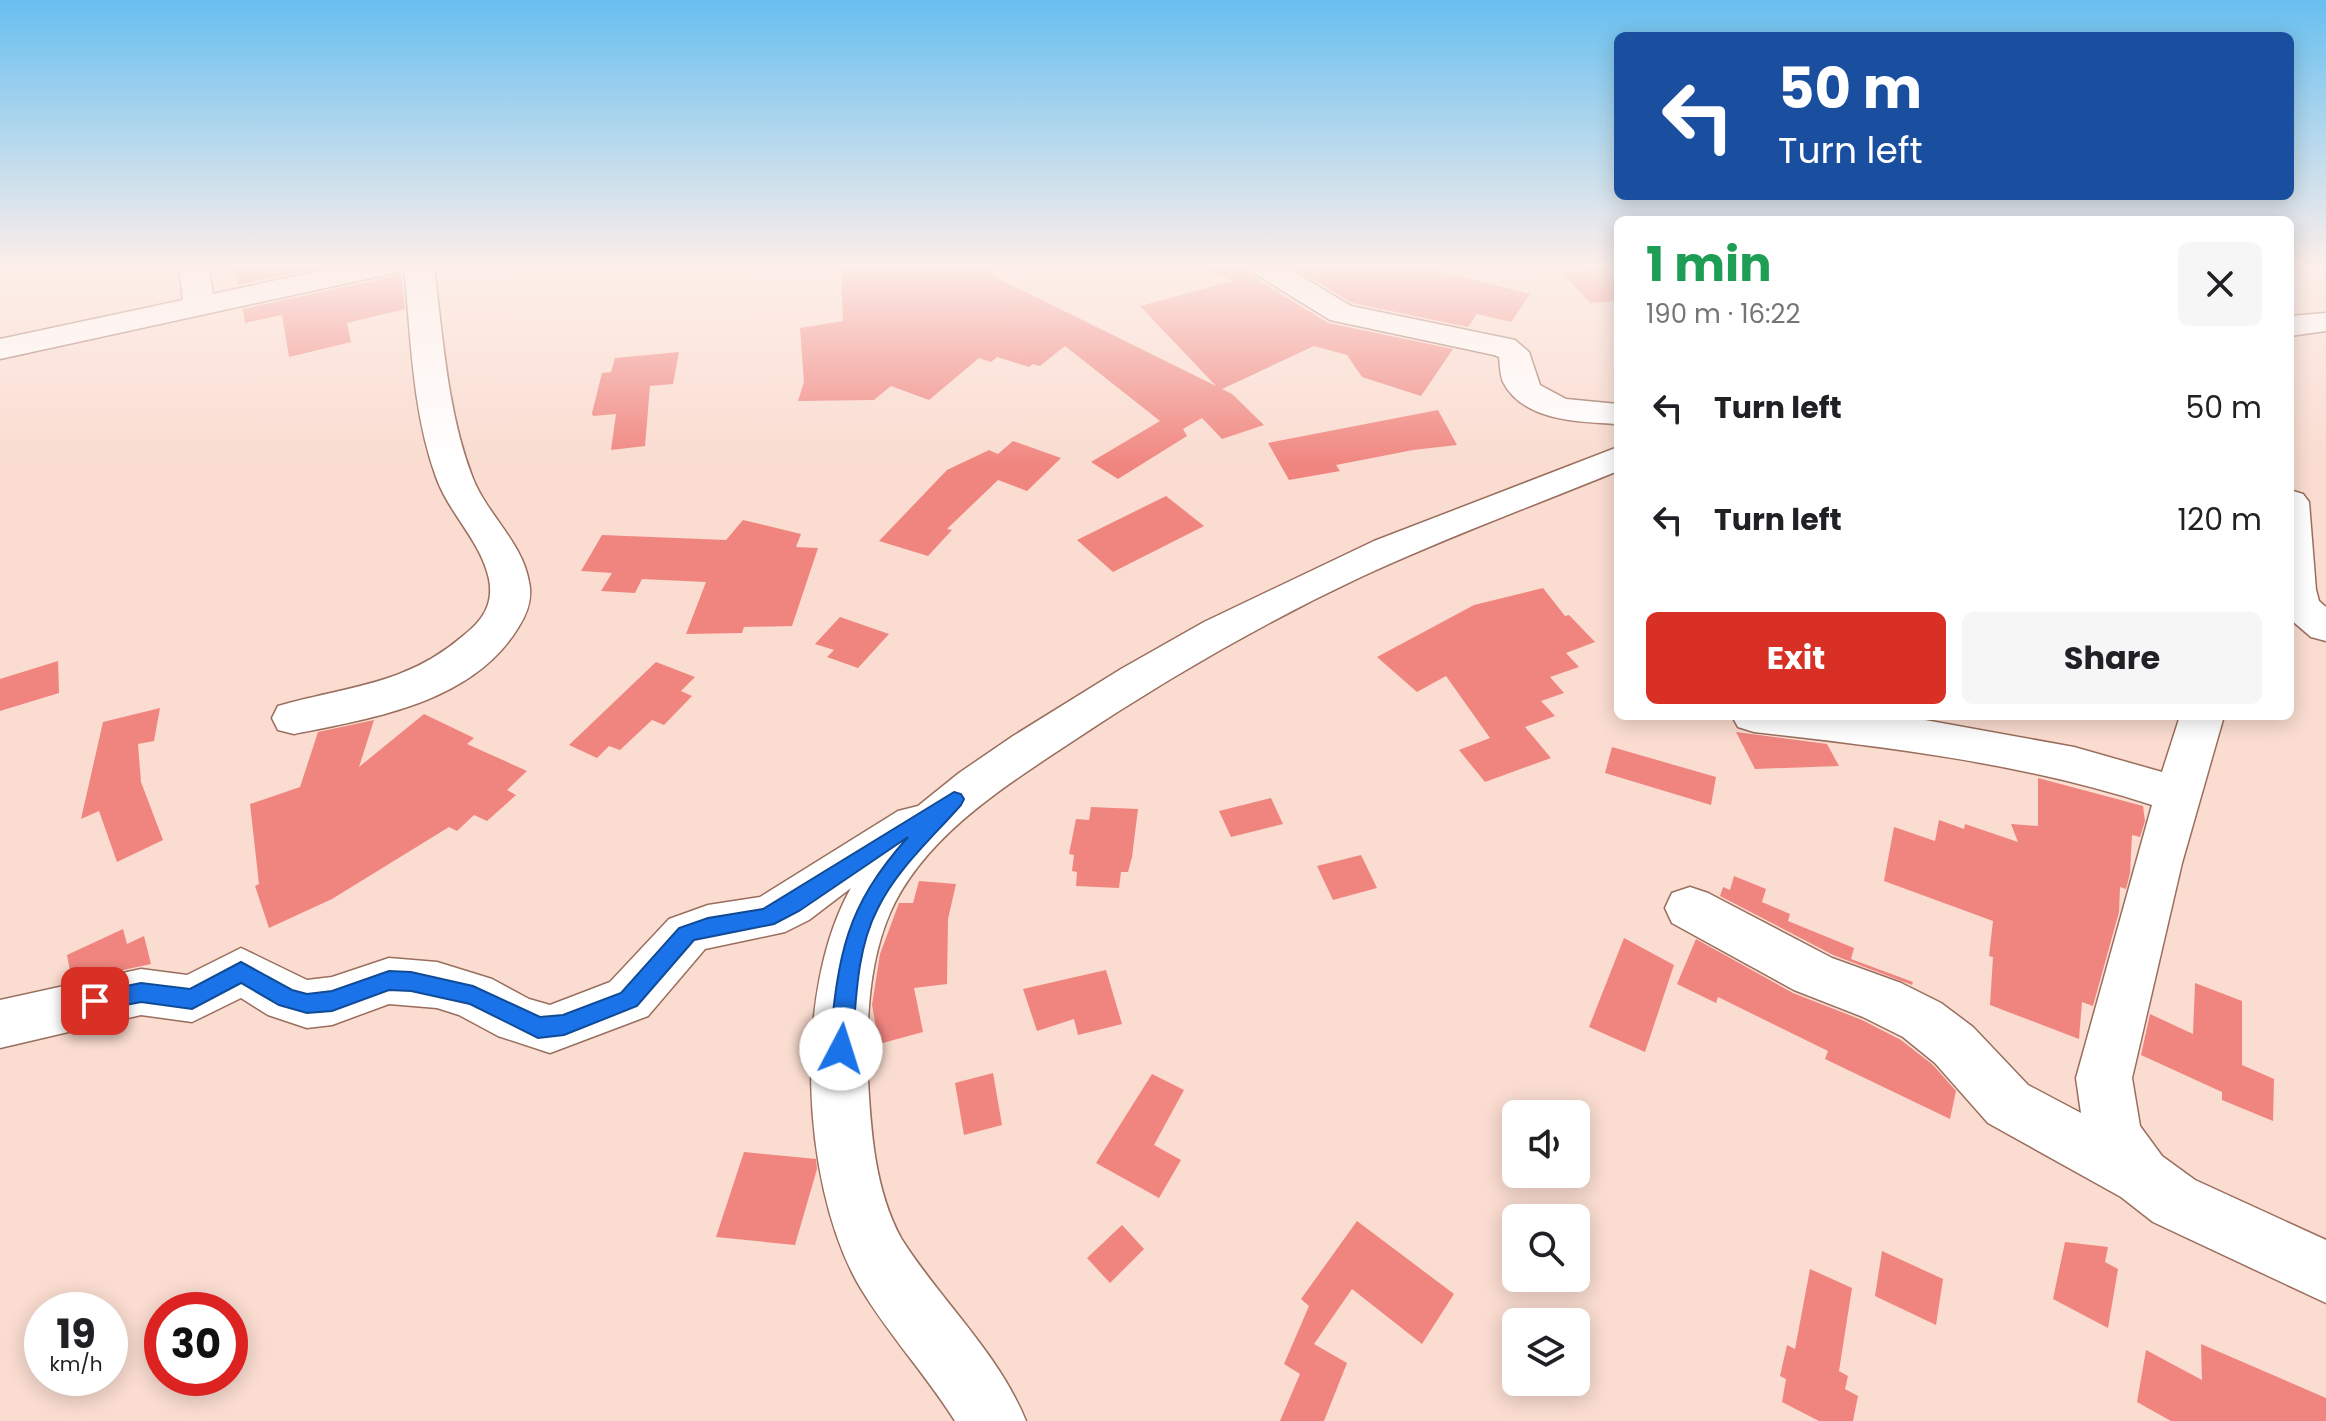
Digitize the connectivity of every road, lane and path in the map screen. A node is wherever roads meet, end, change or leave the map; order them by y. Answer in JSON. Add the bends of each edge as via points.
{"nodes":[{"id":1,"x":74,"y":333,"type":"edge"},
{"id":2,"x":427,"y":333,"type":"edge"},
{"id":3,"x":1438,"y":333,"type":"edge"},
{"id":4,"x":0,"y":349,"type":"edge"},
{"id":5,"x":1614,"y":414,"type":"edge"},
{"id":6,"x":1614,"y":460,"type":"edge"},
{"id":7,"x":2294,"y":523,"type":"edge"},
{"id":8,"x":2326,"y":627,"type":"edge"},
{"id":9,"x":2326,"y":634,"type":"edge"},
{"id":10,"x":2294,"y":638,"type":"edge"},
{"id":11,"x":294,"y":718,"type":"dead end"},
{"id":12,"x":1789,"y":720,"type":"edge"},
{"id":13,"x":2201,"y":720,"type":"edge"},
{"id":14,"x":2177,"y":795,"type":"junction"},
{"id":15,"x":954,"y":799,"type":"junction"},
{"id":16,"x":1690,"y":908,"type":"dead end"},
{"id":17,"x":0,"y":1024,"type":"edge"},
{"id":18,"x":2141,"y":1176,"type":"junction"},
{"id":19,"x":2326,"y":1272,"type":"edge"},
{"id":20,"x":993,"y":1421,"type":"edge"}],
"edges":[{"from":1,"to":4,"type":"street"},
{"from":2,"to":11,"type":"street","via":[[439,427],[456,482],[488,532],[512,597],[499,628],[428,684],[398,696]]},
{"from":3,"to":5,"type":"street","via":[[1513,352],[1521,384],[1541,400]]},
{"from":6,"to":15,"type":"street","via":[[1386,551],[1275,605],[1079,715]]},
{"from":7,"to":8,"type":"street","via":[[2295,590],[2304,610]]},
{"from":9,"to":10,"type":"street"},
{"from":12,"to":14,"type":"street","via":[[2033,754]]},
{"from":13,"to":14,"type":"street"},
{"from":14,"to":18,"type":"street","via":[[2104,1078],[2113,1136]]},
{"from":15,"to":17,"type":"street","via":[[779,911],[687,934],[629,999],[564,1025],[538,1028],[473,996],[411,981],[389,981],[307,1004],[241,971],[192,999],[141,992]]},
{"from":15,"to":20,"type":"street","via":[[891,870],[867,907],[856,938],[841,1049],[845,1161],[861,1222],[889,1279]]},
{"from":16,"to":18,"type":"street","via":[[1813,974],[1922,1020],[1954,1045],[2008,1104]]},
{"from":18,"to":19,"type":"street","via":[[2174,1201]]}]}
